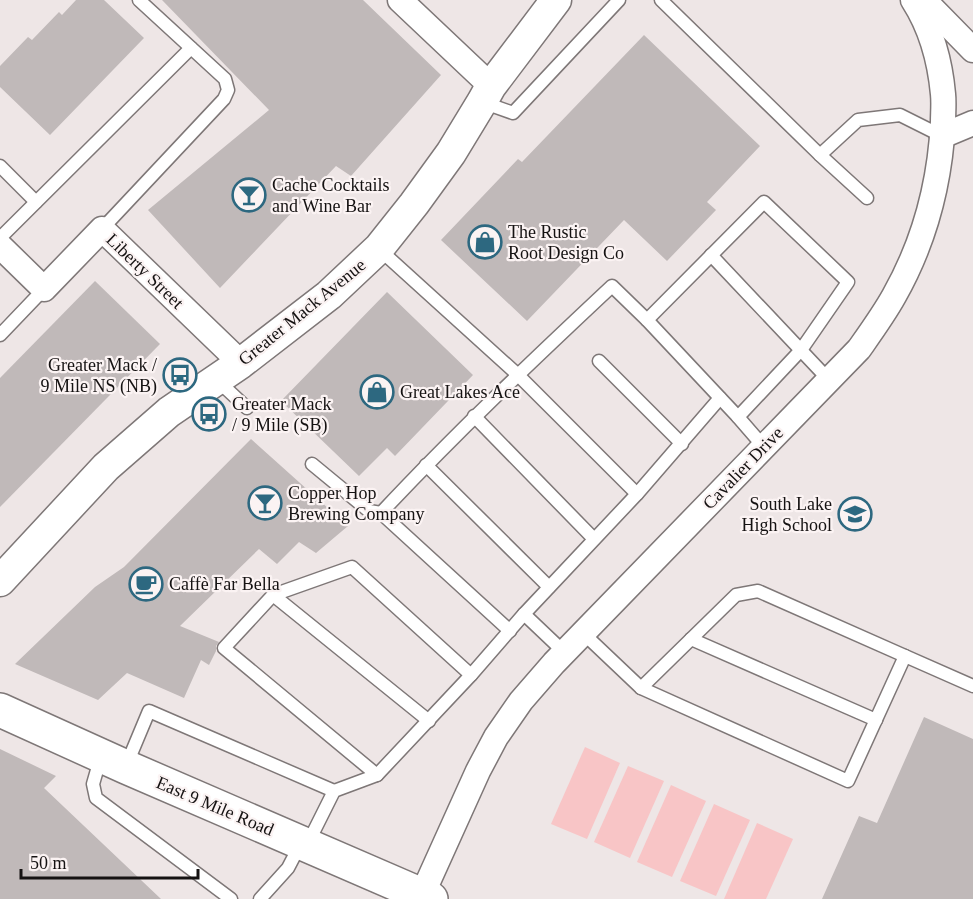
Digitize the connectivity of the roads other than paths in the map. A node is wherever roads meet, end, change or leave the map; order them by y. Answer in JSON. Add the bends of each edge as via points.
{"nodes":[{"id":1,"x":139,"y":0,"type":"edge"},
{"id":2,"x":400,"y":0,"type":"edge"},
{"id":3,"x":556,"y":0,"type":"edge"},
{"id":4,"x":619,"y":0,"type":"edge"},
{"id":5,"x":661,"y":0,"type":"edge"},
{"id":6,"x":913,"y":0,"type":"edge"},
{"id":7,"x":924,"y":0,"type":"edge"},
{"id":8,"x":191,"y":48,"type":"junction"},
{"id":9,"x":973,"y":50,"type":"edge"},
{"id":10,"x":486,"y":94,"type":"junction"},
{"id":11,"x":973,"y":123,"type":"edge"},
{"id":12,"x":942,"y":135,"type":"junction"},
{"id":13,"x":820,"y":154,"type":"junction"},
{"id":14,"x":0,"y":166,"type":"edge"},
{"id":15,"x":867,"y":198,"type":"dead end"},
{"id":16,"x":36,"y":202,"type":"junction"},
{"id":17,"x":102,"y":228,"type":"junction"},
{"id":18,"x":0,"y":238,"type":"edge"},
{"id":19,"x":0,"y":246,"type":"edge"},
{"id":20,"x":379,"y":248,"type":"junction"},
{"id":21,"x":711,"y":255,"type":"junction"},
{"id":22,"x":44,"y":289,"type":"junction"},
{"id":23,"x":647,"y":320,"type":"junction"},
{"id":24,"x":0,"y":334,"type":"edge"},
{"id":25,"x":801,"y":350,"type":"junction"},
{"id":26,"x":599,"y":361,"type":"dead end"},
{"id":27,"x":241,"y":363,"type":"junction"},
{"id":28,"x":518,"y":375,"type":"junction"},
{"id":29,"x":216,"y":380,"type":"junction"},
{"id":30,"x":829,"y":380,"type":"junction"},
{"id":31,"x":720,"y":398,"type":"junction"},
{"id":32,"x":247,"y":408,"type":"dead end"},
{"id":33,"x":474,"y":416,"type":"junction"},
{"id":34,"x":738,"y":417,"type":"junction"},
{"id":35,"x":682,"y":444,"type":"junction"},
{"id":36,"x":764,"y":447,"type":"junction"},
{"id":37,"x":312,"y":464,"type":"dead end"},
{"id":38,"x":426,"y":465,"type":"junction"},
{"id":39,"x":637,"y":494,"type":"junction"},
{"id":40,"x":381,"y":513,"type":"junction"},
{"id":41,"x":594,"y":539,"type":"junction"},
{"id":42,"x":0,"y":581,"type":"edge"},
{"id":43,"x":549,"y":587,"type":"junction"},
{"id":44,"x":273,"y":595,"type":"junction"},
{"id":45,"x":524,"y":614,"type":"junction"},
{"id":46,"x":510,"y":631,"type":"junction"},
{"id":47,"x":583,"y":633,"type":"junction"},
{"id":48,"x":691,"y":639,"type":"junction"},
{"id":49,"x":564,"y":652,"type":"junction"},
{"id":50,"x":905,"y":656,"type":"junction"},
{"id":51,"x":471,"y":675,"type":"junction"},
{"id":52,"x":973,"y":686,"type":"edge"},
{"id":53,"x":641,"y":688,"type":"junction"},
{"id":54,"x":0,"y":710,"type":"edge"},
{"id":55,"x":876,"y":720,"type":"junction"},
{"id":56,"x":429,"y":721,"type":"junction"},
{"id":57,"x":113,"y":762,"type":"junction"},
{"id":58,"x":377,"y":775,"type":"junction"},
{"id":59,"x":334,"y":791,"type":"junction"},
{"id":60,"x":304,"y":844,"type":"junction"},
{"id":61,"x":427,"y":897,"type":"edge"},
{"id":62,"x":231,"y":899,"type":"edge"},
{"id":63,"x":260,"y":899,"type":"edge"}],
"edges":[{"from":1,"to":8,"type":"lane"},
{"from":2,"to":10,"type":"street"},
{"from":3,"to":10,"type":"street","name":"Greater Mack Avenue"},
{"from":4,"to":10,"type":"lane","via":[[513,113]]},
{"from":5,"to":13,"type":"lane"},
{"from":6,"to":12,"type":"street","name":"Cavalier Drive","via":[[931,36],[938,64],[944,97]]},
{"from":7,"to":9,"type":"street"},
{"from":8,"to":16,"type":"lane"},
{"from":8,"to":17,"type":"lane","via":[[225,79],[228,90],[224,99]]},
{"from":10,"to":20,"type":"street","name":"Greater Mack Avenue","via":[[451,153]]},
{"from":11,"to":12,"type":"street"},
{"from":12,"to":13,"type":"lane","via":[[900,115],[858,120]]},
{"from":12,"to":30,"type":"street","name":"Cavalier Drive","via":[[936,180],[912,260],[859,349]]},
{"from":13,"to":15,"type":"lane"},
{"from":14,"to":16,"type":"lane"},
{"from":16,"to":18,"type":"lane"},
{"from":17,"to":22,"type":"street","name":"Liberty Street"},
{"from":17,"to":27,"type":"street","name":"Liberty Street"},
{"from":19,"to":22,"type":"street"},
{"from":20,"to":27,"type":"street","name":"Greater Mack Avenue","via":[[329,295]]},
{"from":20,"to":28,"type":"lane"},
{"from":21,"to":23,"type":"lane"},
{"from":21,"to":25,"type":"lane"},
{"from":21,"to":25,"type":"lane","via":[[764,202],[848,282]]},
{"from":22,"to":24,"type":"lane"},
{"from":23,"to":28,"type":"lane","via":[[612,286]]},
{"from":23,"to":31,"type":"lane"},
{"from":25,"to":30,"type":"lane"},
{"from":25,"to":34,"type":"lane"},
{"from":26,"to":35,"type":"lane"},
{"from":27,"to":29,"type":"street","name":"Greater Mack Avenue"},
{"from":28,"to":33,"type":"lane"},
{"from":28,"to":39,"type":"lane"},
{"from":29,"to":32,"type":"lane"},
{"from":29,"to":42,"type":"street","name":"Greater Mack Avenue","via":[[169,412],[106,467]]},
{"from":30,"to":36,"type":"street","name":"Cavalier Drive"},
{"from":31,"to":34,"type":"lane"},
{"from":31,"to":35,"type":"lane"},
{"from":33,"to":38,"type":"lane"},
{"from":33,"to":41,"type":"lane"},
{"from":34,"to":36,"type":"lane"},
{"from":35,"to":39,"type":"lane"},
{"from":36,"to":47,"type":"street","name":"Cavalier Drive"},
{"from":37,"to":40,"type":"lane","via":[[369,511]]},
{"from":38,"to":40,"type":"lane"},
{"from":38,"to":43,"type":"lane"},
{"from":39,"to":41,"type":"lane"},
{"from":40,"to":46,"type":"lane"},
{"from":41,"to":43,"type":"lane"},
{"from":43,"to":45,"type":"lane"},
{"from":44,"to":51,"type":"lane","via":[[352,567]]},
{"from":44,"to":56,"type":"lane"},
{"from":44,"to":58,"type":"lane","via":[[224,648]]},
{"from":45,"to":46,"type":"lane"},
{"from":45,"to":49,"type":"lane"},
{"from":46,"to":51,"type":"lane"},
{"from":47,"to":49,"type":"street","name":"Cavalier Drive"},
{"from":47,"to":53,"type":"lane"},
{"from":48,"to":50,"type":"lane","via":[[736,594],[758,591]]},
{"from":48,"to":53,"type":"lane"},
{"from":48,"to":55,"type":"lane"},
{"from":49,"to":61,"type":"street","name":"Cavalier Drive","via":[[496,737],[478,771]]},
{"from":50,"to":52,"type":"lane"},
{"from":50,"to":55,"type":"lane"},
{"from":51,"to":56,"type":"lane"},
{"from":53,"to":55,"type":"lane","via":[[848,781]]},
{"from":54,"to":57,"type":"main road","name":"East 9 Mile Road"},
{"from":56,"to":58,"type":"lane"},
{"from":57,"to":59,"type":"lane","via":[[149,711]]},
{"from":57,"to":60,"type":"main road","name":"East 9 Mile Road"},
{"from":57,"to":62,"type":"lane","via":[[93,784],[96,798]]},
{"from":58,"to":59,"type":"lane"},
{"from":59,"to":60,"type":"lane"},
{"from":60,"to":61,"type":"main road","name":"East 9 Mile Road"},
{"from":60,"to":63,"type":"lane"}]}
